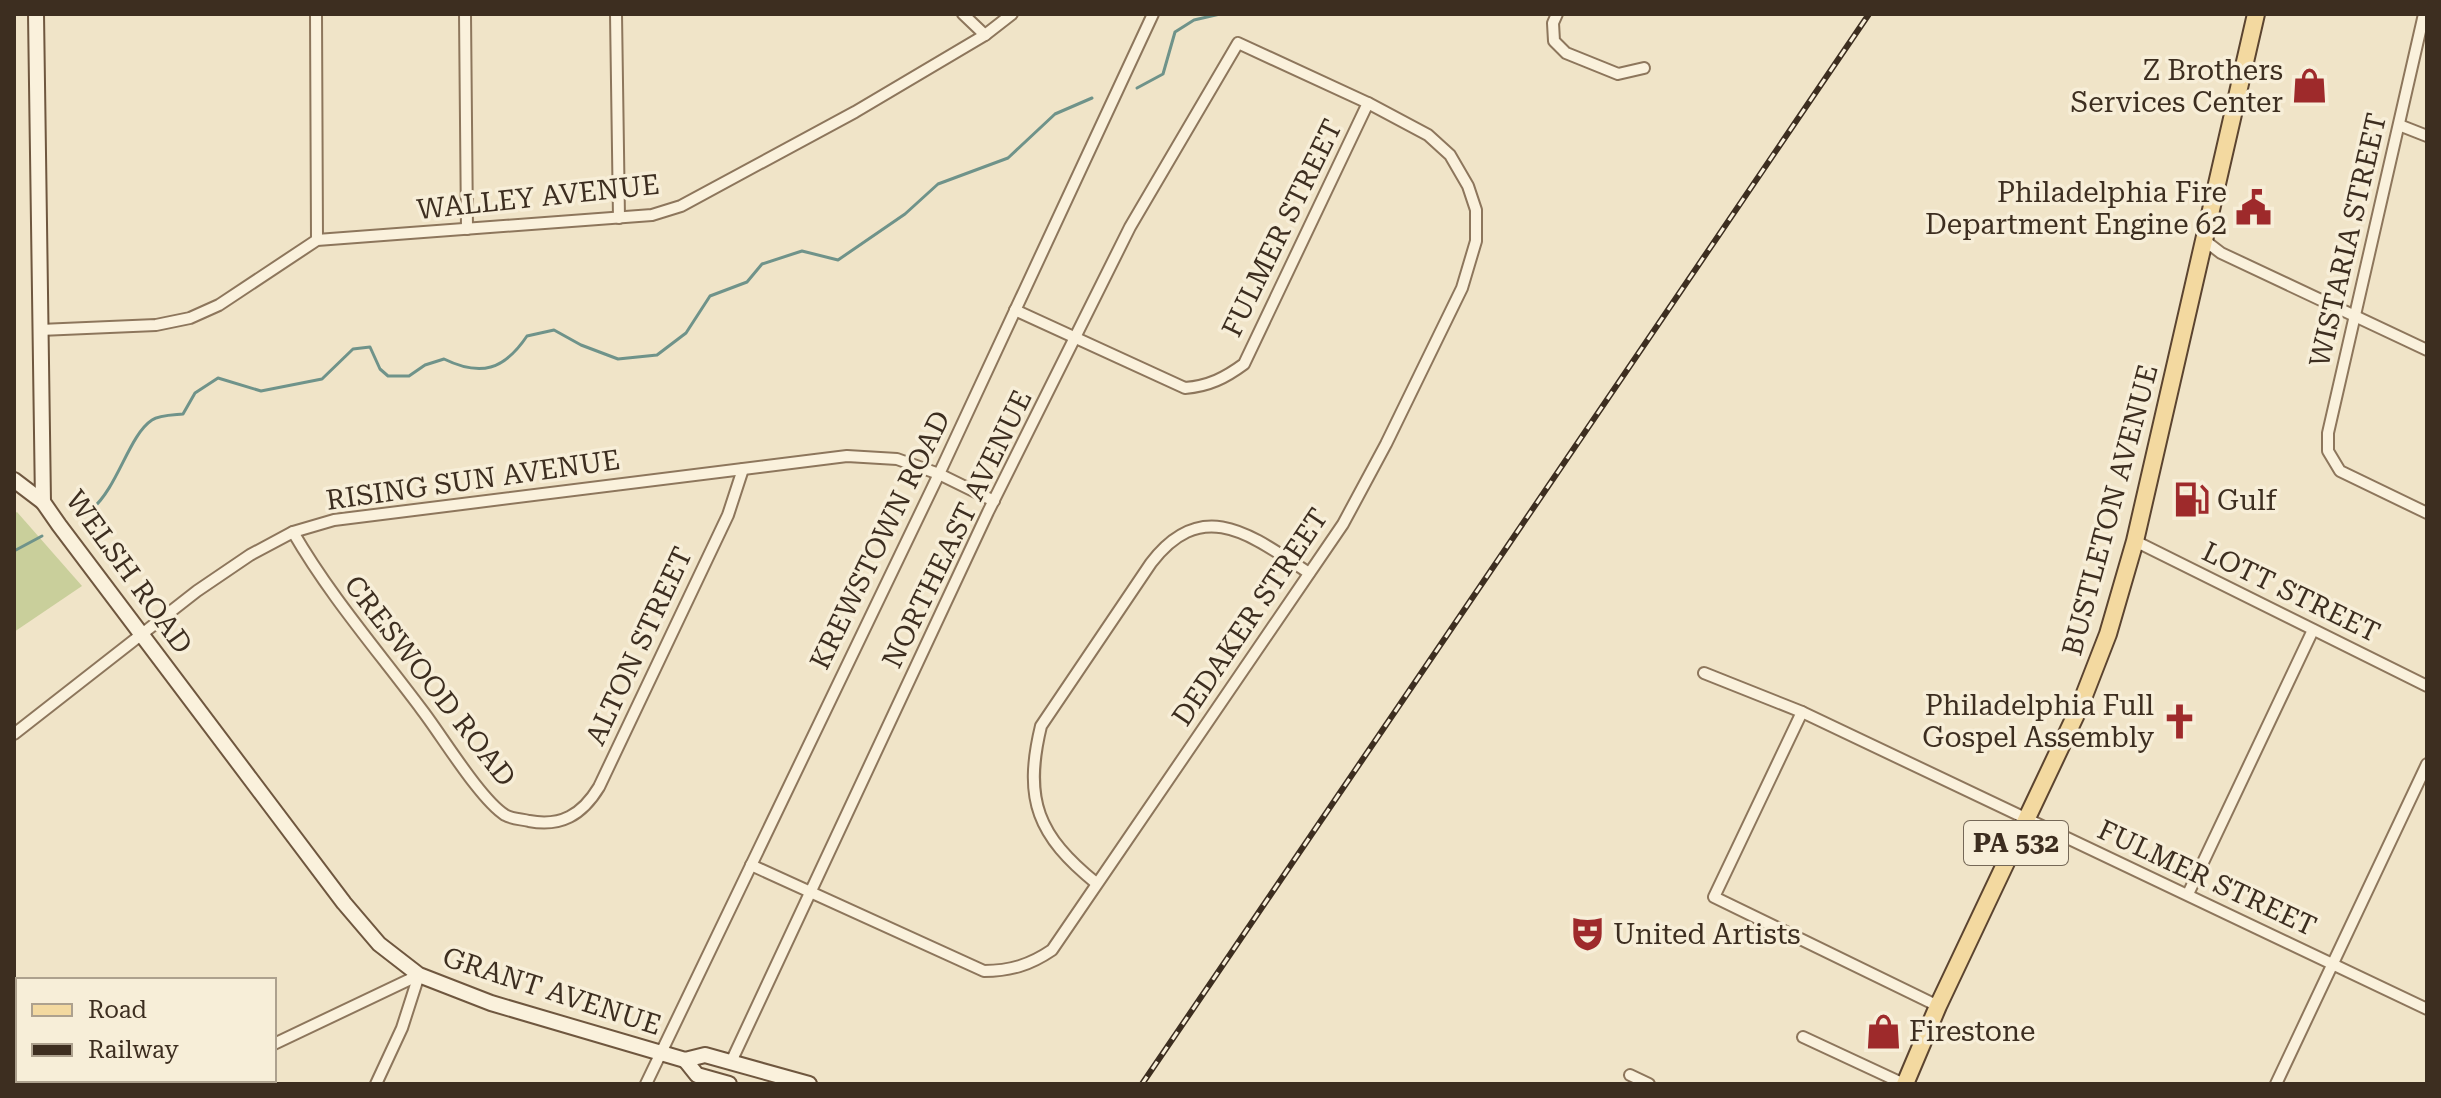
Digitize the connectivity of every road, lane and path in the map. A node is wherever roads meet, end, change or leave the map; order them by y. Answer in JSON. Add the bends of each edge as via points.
{"nodes":[{"id":1,"x":36,"y":14,"type":"edge"},
{"id":2,"x":316,"y":14,"type":"edge"},
{"id":3,"x":465,"y":14,"type":"edge"},
{"id":4,"x":616,"y":14,"type":"edge"},
{"id":5,"x":963,"y":14,"type":"edge"},
{"id":6,"x":1012,"y":14,"type":"edge"},
{"id":7,"x":1153,"y":14,"type":"edge"},
{"id":8,"x":1557,"y":14,"type":"edge"},
{"id":9,"x":2256,"y":14,"type":"edge"},
{"id":10,"x":2424,"y":14,"type":"edge"},
{"id":11,"x":985,"y":35,"type":"junction"},
{"id":12,"x":1644,"y":68,"type":"dead end"},
{"id":13,"x":1368,"y":103,"type":"junction"},
{"id":14,"x":2399,"y":125,"type":"junction"},
{"id":15,"x":2427,"y":136,"type":"edge"},
{"id":16,"x":619,"y":218,"type":"junction"},
{"id":17,"x":467,"y":229,"type":"junction"},
{"id":18,"x":317,"y":240,"type":"junction"},
{"id":19,"x":2204,"y":240,"type":"junction"},
{"id":20,"x":1015,"y":310,"type":"junction"},
{"id":21,"x":2356,"y":316,"type":"junction"},
{"id":22,"x":40,"y":330,"type":"junction"},
{"id":23,"x":1076,"y":339,"type":"junction"},
{"id":24,"x":2427,"y":350,"type":"edge"},
{"id":25,"x":743,"y":469,"type":"junction"},
{"id":26,"x":939,"y":474,"type":"junction"},
{"id":27,"x":14,"y":480,"type":"edge"},
{"id":28,"x":994,"y":501,"type":"junction"},
{"id":29,"x":43,"y":502,"type":"junction"},
{"id":30,"x":2427,"y":513,"type":"edge"},
{"id":31,"x":293,"y":532,"type":"junction"},
{"id":32,"x":2135,"y":541,"type":"junction"},
{"id":33,"x":1309,"y":573,"type":"junction"},
{"id":34,"x":2313,"y":630,"type":"junction"},
{"id":35,"x":141,"y":634,"type":"junction"},
{"id":36,"x":1704,"y":673,"type":"dead end"},
{"id":37,"x":2427,"y":686,"type":"edge"},
{"id":38,"x":1802,"y":712,"type":"junction"},
{"id":39,"x":14,"y":734,"type":"edge"},
{"id":40,"x":2427,"y":764,"type":"edge"},
{"id":41,"x":2027,"y":819,"type":"junction"},
{"id":42,"x":553,"y":824,"type":"joint"},
{"id":43,"x":751,"y":865,"type":"junction"},
{"id":44,"x":1096,"y":883,"type":"junction"},
{"id":45,"x":811,"y":892,"type":"junction"},
{"id":46,"x":2188,"y":894,"type":"junction"},
{"id":47,"x":2334,"y":964,"type":"junction"},
{"id":48,"x":419,"y":975,"type":"junction"},
{"id":49,"x":1938,"y":1006,"type":"junction"},
{"id":50,"x":2427,"y":1009,"type":"edge"},
{"id":51,"x":1803,"y":1037,"type":"dead end"},
{"id":52,"x":276,"y":1043,"type":"edge"},
{"id":53,"x":660,"y":1053,"type":"junction"},
{"id":54,"x":685,"y":1060,"type":"junction"},
{"id":55,"x":731,"y":1062,"type":"junction"},
{"id":56,"x":1630,"y":1075,"type":"dead end"},
{"id":57,"x":376,"y":1084,"type":"edge"},
{"id":58,"x":646,"y":1084,"type":"edge"},
{"id":59,"x":729,"y":1084,"type":"edge"},
{"id":60,"x":809,"y":1084,"type":"edge"},
{"id":61,"x":1649,"y":1084,"type":"edge"},
{"id":62,"x":1904,"y":1084,"type":"edge"},
{"id":63,"x":2276,"y":1084,"type":"edge"}],
"edges":[{"from":1,"to":22,"type":"main road","name":"WELSH ROAD"},
{"from":2,"to":18,"type":"street"},
{"from":3,"to":17,"type":"street"},
{"from":4,"to":16,"type":"street"},
{"from":5,"to":11,"type":"street"},
{"from":6,"to":11,"type":"street","name":"WALLEY AVENUE"},
{"from":7,"to":20,"type":"street","name":"KREWSTOWN ROAD"},
{"from":8,"to":12,"type":"street","via":[[1554,41],[1566,53],[1618,74]]},
{"from":9,"to":19,"type":"main road","name":"BUSTLETON AVENUE","number":"PA 532"},
{"from":10,"to":14,"type":"street","name":"WISTARIA STREET"},
{"from":11,"to":16,"type":"street","name":"WALLEY AVENUE","via":[[681,206]]},
{"from":13,"to":23,"type":"street","name":"FULMER STREET","via":[[1244,364],[1214,382],[1185,388]]},
{"from":13,"to":23,"type":"street","name":"NORTHEAST AVENUE","via":[[1238,43],[1130,227]]},
{"from":13,"to":33,"type":"street","name":"DEDAKER STREET","via":[[1428,135],[1450,155],[1476,210],[1472,260],[1350,511]]},
{"from":14,"to":15,"type":"street"},
{"from":14,"to":21,"type":"street","name":"WISTARIA STREET"},
{"from":16,"to":17,"type":"street","name":"WALLEY AVENUE"},
{"from":17,"to":18,"type":"street","name":"WALLEY AVENUE"},
{"from":18,"to":22,"type":"street","name":"WALLEY AVENUE","via":[[219,305],[190,318],[156,325]]},
{"from":19,"to":21,"type":"street","via":[[2221,253]]},
{"from":19,"to":32,"type":"main road","name":"BUSTLETON AVENUE","number":"PA 532"},
{"from":20,"to":23,"type":"street","name":"FULMER STREET"},
{"from":20,"to":26,"type":"street","name":"KREWSTOWN ROAD"},
{"from":21,"to":24,"type":"street"},
{"from":21,"to":30,"type":"street","name":"WISTARIA STREET","via":[[2328,451],[2344,472]]},
{"from":22,"to":29,"type":"main road","name":"WELSH ROAD"},
{"from":23,"to":28,"type":"street","name":"NORTHEAST AVENUE"},
{"from":25,"to":26,"type":"street","name":"RISING SUN AVENUE","via":[[847,456],[897,459]]},
{"from":25,"to":31,"type":"street","name":"RISING SUN AVENUE","via":[[378,513]]},
{"from":25,"to":42,"type":"street","name":"ALTON STREET","via":[[728,515],[599,787],[574,815]]},
{"from":26,"to":28,"type":"street","name":"RISING SUN AVENUE"},
{"from":26,"to":43,"type":"street","name":"KREWSTOWN ROAD"},
{"from":27,"to":29,"type":"main road"},
{"from":28,"to":45,"type":"street","name":"NORTHEAST AVENUE"},
{"from":29,"to":35,"type":"main road","name":"WELSH ROAD"},
{"from":31,"to":35,"type":"street","name":"RISING SUN AVENUE","via":[[250,555]]},
{"from":31,"to":42,"type":"street","name":"CRESWOOD ROAD","via":[[336,599],[490,802],[507,816]]},
{"from":32,"to":34,"type":"street","name":"LOTT STREET"},
{"from":32,"to":41,"type":"main road","name":"BUSTLETON AVENUE","number":"PA 532","via":[[2080,706]]},
{"from":33,"to":44,"type":"street","name":"DEDAKER STREET"},
{"from":33,"to":44,"type":"street","via":[[1257,540],[1222,526],[1182,532],[1151,563],[1041,726],[1034,755],[1037,812],[1068,859]]},
{"from":34,"to":37,"type":"street","name":"LOTT STREET"},
{"from":34,"to":46,"type":"street"},
{"from":35,"to":39,"type":"street","name":"RISING SUN AVENUE"},
{"from":35,"to":48,"type":"main road","name":"WELSH ROAD","via":[[344,903],[379,944]]},
{"from":36,"to":38,"type":"street","name":"FULMER STREET"},
{"from":38,"to":41,"type":"street","name":"FULMER STREET"},
{"from":38,"to":49,"type":"street","via":[[1714,897]]},
{"from":40,"to":47,"type":"street"},
{"from":41,"to":46,"type":"street","name":"FULMER STREET"},
{"from":41,"to":49,"type":"main road","name":"BUSTLETON AVENUE","number":"PA 532"},
{"from":43,"to":45,"type":"street"},
{"from":43,"to":53,"type":"street","name":"KREWSTOWN ROAD"},
{"from":44,"to":45,"type":"street","name":"DEDAKER STREET","via":[[1052,950],[1032,964],[1000,971],[984,971]]},
{"from":45,"to":55,"type":"street","name":"NORTHEAST AVENUE"},
{"from":46,"to":47,"type":"street","name":"FULMER STREET"},
{"from":47,"to":50,"type":"street","name":"FULMER STREET"},
{"from":47,"to":63,"type":"street"},
{"from":48,"to":52,"type":"street","name":"GRANT AVENUE"},
{"from":48,"to":53,"type":"main road","name":"GRANT AVENUE","via":[[491,1003]]},
{"from":48,"to":57,"type":"street"},
{"from":49,"to":62,"type":"main road","name":"BUSTLETON AVENUE","number":"PA 532"},
{"from":51,"to":62,"type":"street"},
{"from":53,"to":54,"type":"main road","name":"GRANT AVENUE"},
{"from":53,"to":58,"type":"street","name":"KREWSTOWN ROAD"},
{"from":54,"to":55,"type":"main road","name":"GRANT AVENUE","via":[[705,1055]]},
{"from":54,"to":59,"type":"main road","name":"GRANT AVENUE","via":[[697,1075]]},
{"from":55,"to":60,"type":"main road","name":"GRANT AVENUE"},
{"from":56,"to":61,"type":"street"}]}
